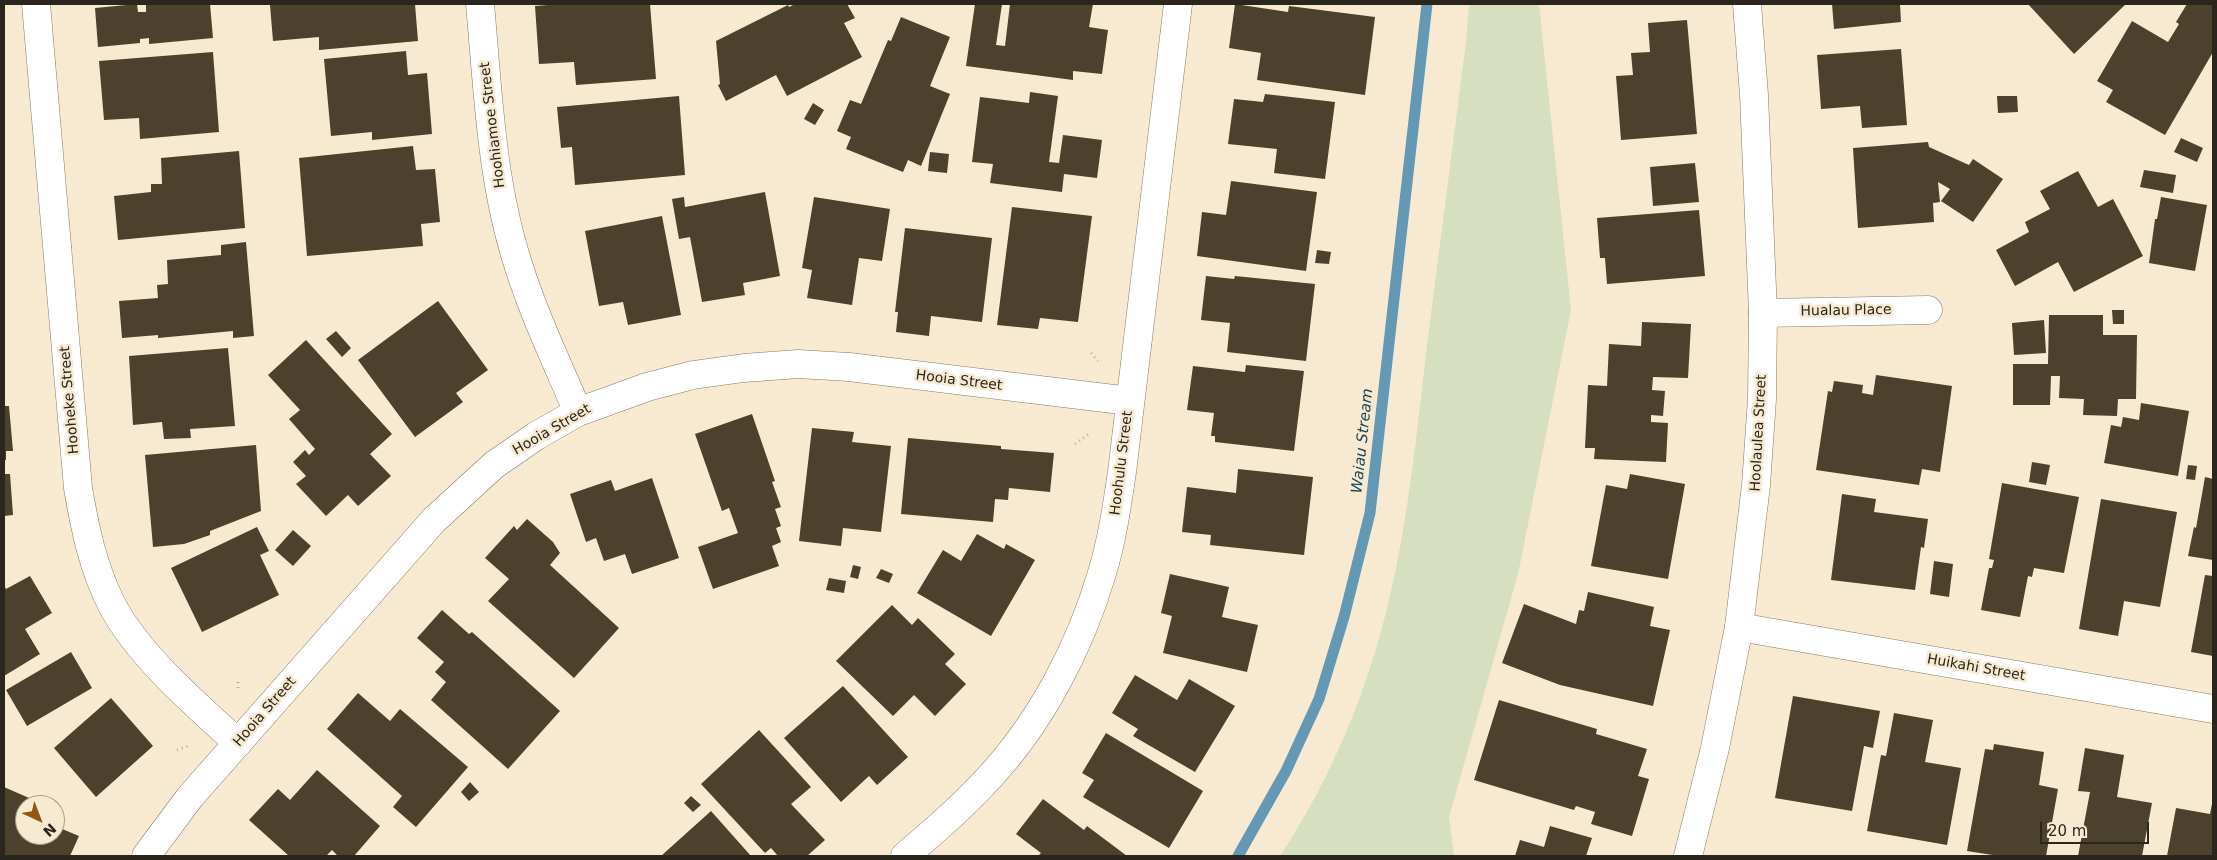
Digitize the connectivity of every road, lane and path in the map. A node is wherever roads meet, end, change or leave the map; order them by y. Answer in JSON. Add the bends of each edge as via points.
{"nodes":[{"id":1,"x":36,"y":4,"type":"edge"},
{"id":2,"x":480,"y":4,"type":"edge"},
{"id":3,"x":1178,"y":4,"type":"edge"},
{"id":4,"x":1747,"y":4,"type":"edge"},
{"id":5,"x":1928,"y":310,"type":"dead end"},
{"id":6,"x":1763,"y":313,"type":"junction"},
{"id":7,"x":1091,"y":354,"type":"dead end"},
{"id":8,"x":1098,"y":361,"type":"dead end"},
{"id":9,"x":1130,"y":401,"type":"junction"},
{"id":10,"x":578,"y":412,"type":"junction"},
{"id":11,"x":1090,"y":433,"type":"dead end"},
{"id":12,"x":1075,"y":444,"type":"dead end"},
{"id":13,"x":1739,"y":627,"type":"junction"},
{"id":14,"x":238,"y":680,"type":"dead end"},
{"id":15,"x":238,"y":688,"type":"dead end"},
{"id":16,"x":2213,"y":709,"type":"edge"},
{"id":17,"x":238,"y":743,"type":"junction"},
{"id":18,"x":188,"y":746,"type":"dead end"},
{"id":19,"x":177,"y":750,"type":"dead end"},
{"id":20,"x":146,"y":856,"type":"edge"},
{"id":21,"x":905,"y":856,"type":"edge"},
{"id":22,"x":1688,"y":856,"type":"edge"}],
"edges":[{"from":1,"to":17,"type":"street","name":"Hooheke Street","via":[[78,488],[85,534],[112,606],[134,638],[161,669]]},
{"from":2,"to":10,"type":"street","name":"Hoohiamoe Street","via":[[492,142],[517,263]]},
{"from":3,"to":9,"type":"street","name":"Hoohulu Street"},
{"from":4,"to":6,"type":"street","name":"Hoolaulea Street"},
{"from":5,"to":6,"type":"street","name":"Hualau Place"},
{"from":6,"to":13,"type":"street","name":"Hoolaulea Street","via":[[1756,485]]},
{"from":7,"to":8,"type":"path"},
{"from":9,"to":10,"type":"street","name":"Hooia Street","via":[[798,364],[693,375]]},
{"from":9,"to":21,"type":"street","name":"Hoohulu Street","via":[[1111,539],[1087,620],[1043,706],[1018,742],[950,817]]},
{"from":10,"to":17,"type":"street","name":"Hooia Street","via":[[494,465],[434,520]]},
{"from":11,"to":12,"type":"path"},
{"from":13,"to":16,"type":"street","name":"Huikahi Street"},
{"from":13,"to":22,"type":"street","name":"Hoolaulea Street","via":[[1715,748]]},
{"from":14,"to":15,"type":"path"},
{"from":17,"to":20,"type":"street","name":"Hooia Street","via":[[190,797]]},
{"from":18,"to":19,"type":"path"}]}
